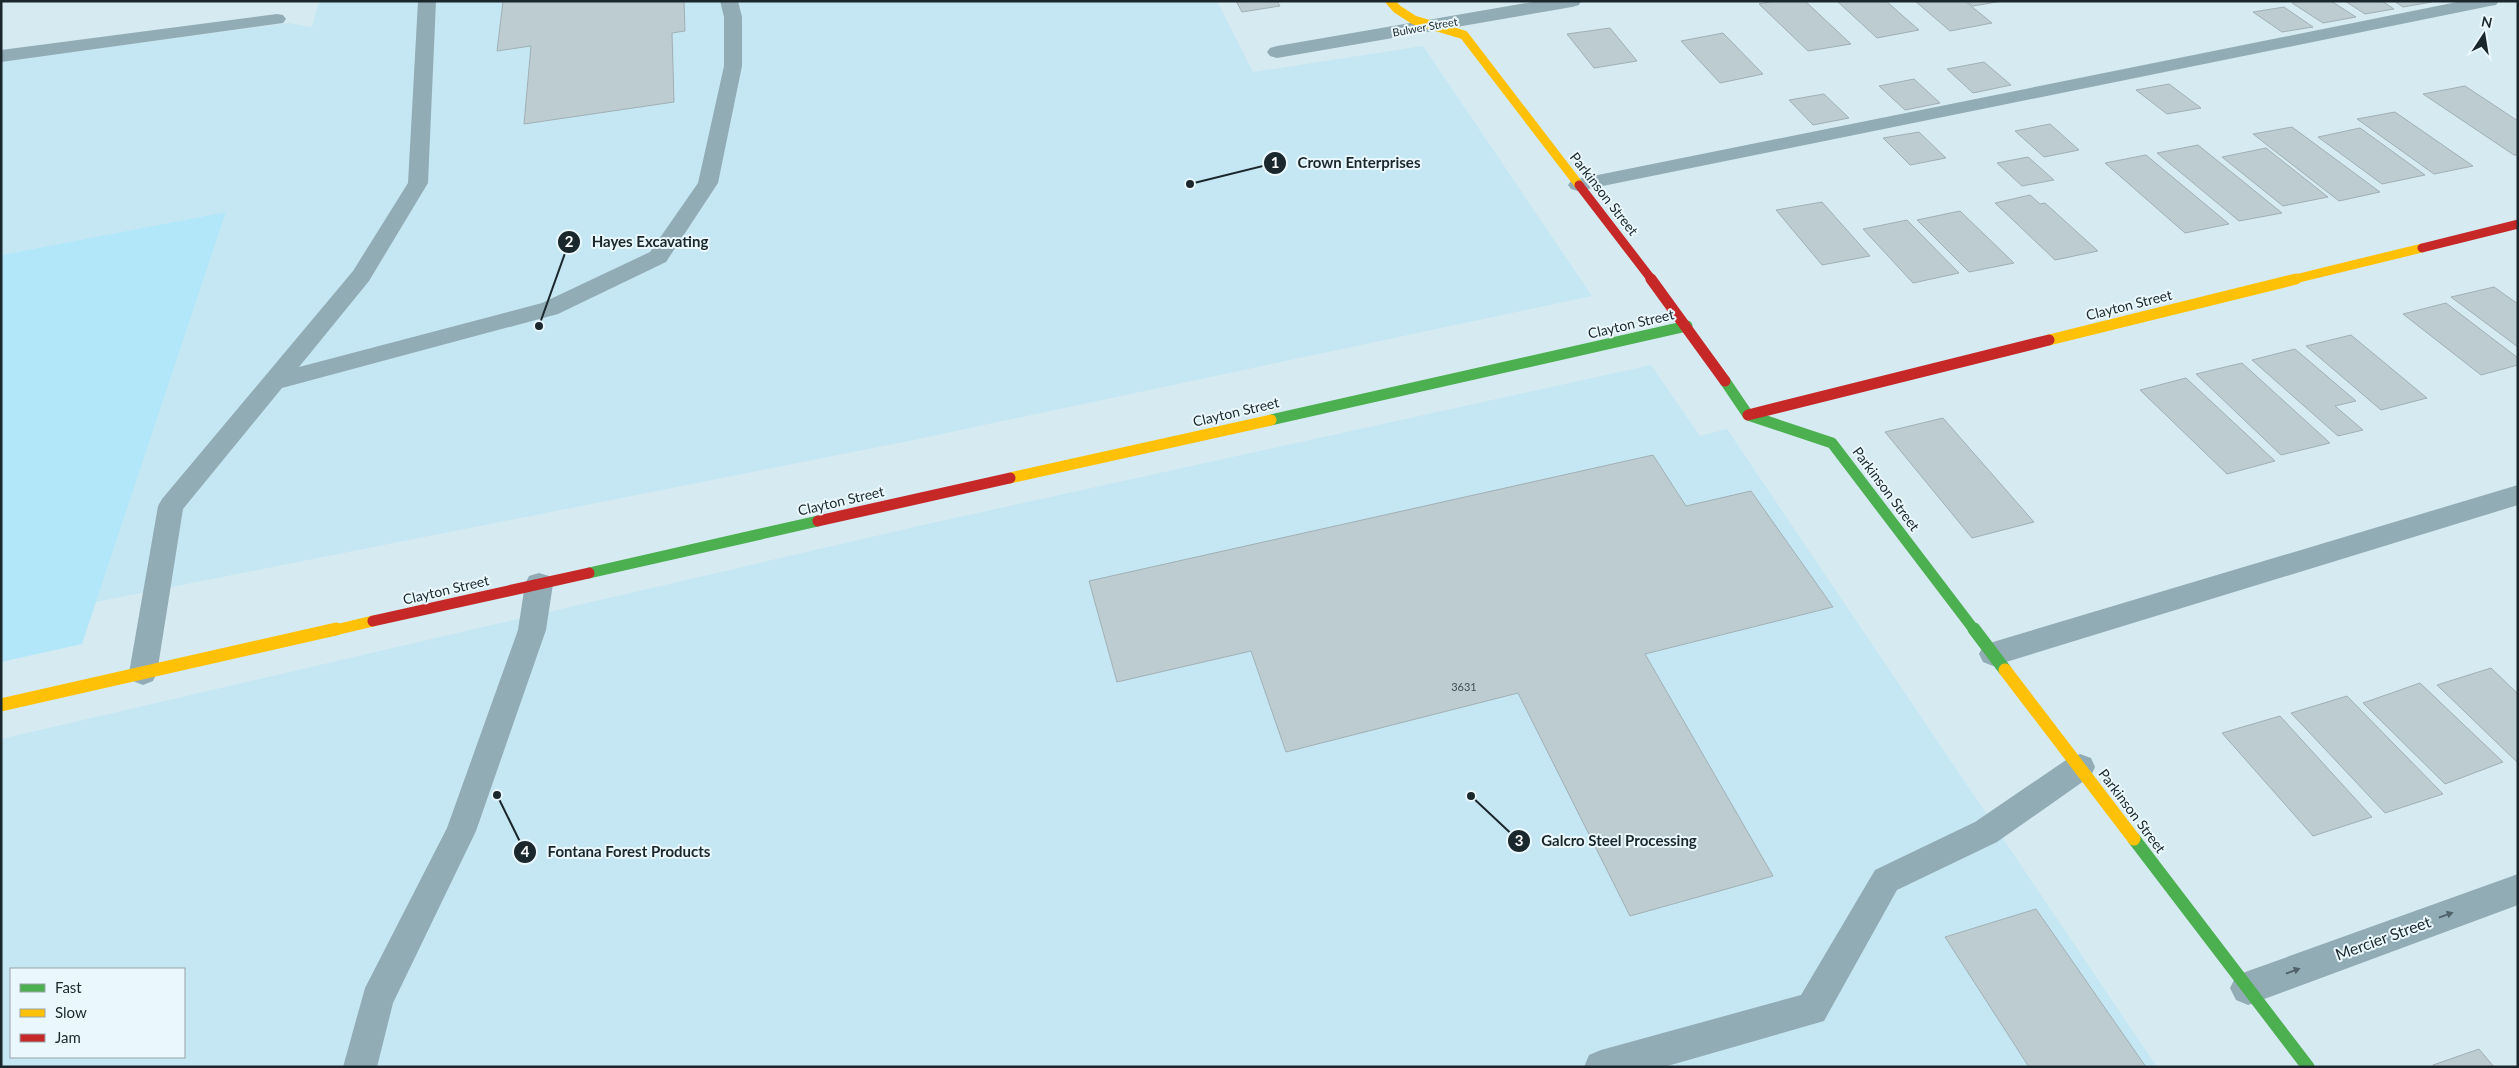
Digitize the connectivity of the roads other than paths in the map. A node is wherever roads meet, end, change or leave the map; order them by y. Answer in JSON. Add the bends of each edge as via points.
{"nodes":[{"id":1,"x":427,"y":1,"type":"edge"},
{"id":2,"x":729,"y":1,"type":"edge"},
{"id":3,"x":1390,"y":1,"type":"edge"},
{"id":4,"x":1572,"y":1,"type":"edge"},
{"id":5,"x":2490,"y":1,"type":"edge"},
{"id":6,"x":277,"y":19,"type":"dead end"},
{"id":7,"x":1428,"y":26,"type":"junction"},
{"id":8,"x":1277,"y":52,"type":"dead end"},
{"id":9,"x":1,"y":56,"type":"edge"},
{"id":10,"x":1578,"y":185,"type":"junction"},
{"id":11,"x":2518,"y":224,"type":"edge"},
{"id":12,"x":1687,"y":326,"type":"junction"},
{"id":13,"x":274,"y":382,"type":"junction"},
{"id":14,"x":1748,"y":414,"type":"junction"},
{"id":15,"x":2518,"y":495,"type":"edge"},
{"id":16,"x":539,"y":584,"type":"junction"},
{"id":17,"x":1993,"y":654,"type":"junction"},
{"id":18,"x":143,"y":673,"type":"junction"},
{"id":19,"x":1,"y":705,"type":"edge"},
{"id":20,"x":2080,"y":767,"type":"junction"},
{"id":21,"x":2518,"y":889,"type":"edge"},
{"id":22,"x":2248,"y":988,"type":"junction"},
{"id":23,"x":360,"y":1067,"type":"edge"},
{"id":24,"x":1601,"y":1067,"type":"edge"},
{"id":25,"x":2308,"y":1067,"type":"edge"}],
"edges":[{"from":1,"to":13,"type":"lane","via":[[418,183],[361,276]]},
{"from":2,"to":13,"type":"lane","via":[[734,17],[733,66],[708,183],[658,257],[550,309]]},
{"from":3,"to":7,"type":"street","name":"Parkinson Street","via":[[1398,13]]},
{"from":4,"to":7,"type":"street","name":"Bulwer Street"},
{"from":5,"to":10,"type":"lane"},
{"from":6,"to":9,"type":"lane"},
{"from":7,"to":8,"type":"street","name":"Bulwer Street"},
{"from":7,"to":10,"type":"street","name":"Parkinson Street","via":[[1464,36]]},
{"from":10,"to":12,"type":"street","name":"Parkinson Street"},
{"from":11,"to":14,"type":"street","name":"Clayton Street"},
{"from":12,"to":14,"type":"street","name":"Parkinson Street"},
{"from":12,"to":16,"type":"street","name":"Clayton Street"},
{"from":13,"to":18,"type":"lane","via":[[171,506]]},
{"from":14,"to":17,"type":"street","name":"Parkinson Street","via":[[1832,444]]},
{"from":15,"to":17,"type":"lane"},
{"from":16,"to":18,"type":"street","name":"Clayton Street"},
{"from":16,"to":23,"type":"lane","via":[[532,630],[461,831],[377,1000]]},
{"from":17,"to":20,"type":"street","name":"Parkinson Street"},
{"from":18,"to":19,"type":"street","name":"Clayton Street"},
{"from":20,"to":22,"type":"street","name":"Parkinson Street"},
{"from":20,"to":24,"type":"lane","via":[[1986,832],[1886,880],[1812,1009]]},
{"from":22,"to":21,"type":"street","name":"Mercier Street","one_way":true},
{"from":22,"to":25,"type":"street","name":"Parkinson Street"}]}
